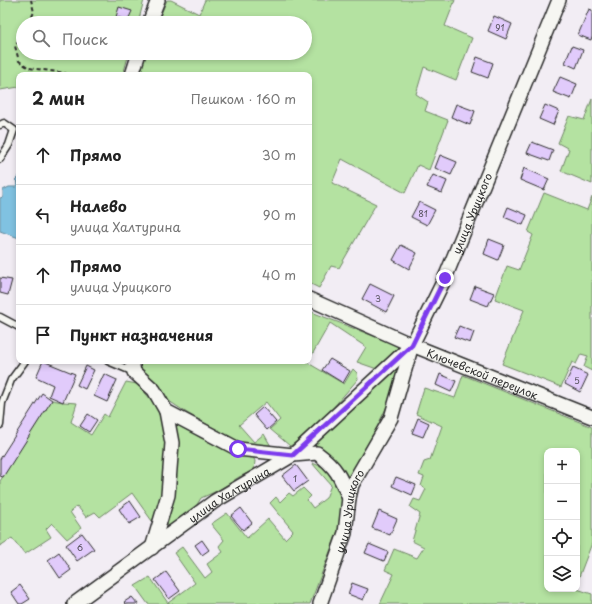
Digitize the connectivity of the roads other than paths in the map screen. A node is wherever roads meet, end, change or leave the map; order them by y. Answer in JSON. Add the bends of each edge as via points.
{"nodes":[{"id":1,"x":158,"y":0,"type":"edge"},
{"id":2,"x":559,"y":0,"type":"edge"},
{"id":3,"x":152,"y":16,"type":"edge"},
{"id":4,"x":136,"y":60,"type":"edge"},
{"id":5,"x":133,"y":72,"type":"edge"},
{"id":6,"x":0,"y":125,"type":"edge"},
{"id":7,"x":0,"y":160,"type":"edge"},
{"id":8,"x":312,"y":299,"type":"edge"},
{"id":9,"x":0,"y":317,"type":"edge"},
{"id":10,"x":16,"y":325,"type":"edge"},
{"id":11,"x":412,"y":345,"type":"junction"},
{"id":12,"x":23,"y":364,"type":"edge"},
{"id":13,"x":123,"y":364,"type":"edge"},
{"id":14,"x":133,"y":366,"type":"edge"},
{"id":15,"x":166,"y":410,"type":"junction"},
{"id":16,"x":592,"y":417,"type":"edge"},
{"id":17,"x":0,"y":425,"type":"edge"},
{"id":18,"x":293,"y":455,"type":"junction"},
{"id":19,"x":349,"y":498,"type":"junction"},
{"id":20,"x":152,"y":548,"type":"junction"},
{"id":21,"x":74,"y":604,"type":"edge"},
{"id":22,"x":320,"y":604,"type":"edge"}],
"edges":[{"from":1,"to":3,"type":"street"},
{"from":2,"to":11,"type":"street","name":"улица Урицкого","via":[[445,278]]},
{"from":4,"to":5,"type":"street"},
{"from":6,"to":7,"type":"lane","via":[[4,123],[14,130]]},
{"from":8,"to":11,"type":"street","name":"Ключевской переулок"},
{"from":9,"to":10,"type":"lane"},
{"from":11,"to":16,"type":"street","name":"Ключевской переулок"},
{"from":11,"to":18,"type":"street","name":"улица Халтурина"},
{"from":11,"to":19,"type":"street","name":"улица Урицкого","via":[[390,418],[352,485]]},
{"from":12,"to":17,"type":"lane","via":[[11,380],[2,403]]},
{"from":13,"to":14,"type":"lane"},
{"from":14,"to":15,"type":"street","via":[[154,390]]},
{"from":15,"to":18,"type":"street","via":[[238,449]]},
{"from":15,"to":20,"type":"street","via":[[172,443],[168,495]]},
{"from":18,"to":19,"type":"street","via":[[317,453],[330,463],[340,476]]},
{"from":18,"to":20,"type":"street","name":"улица Халтурина","via":[[215,501]]},
{"from":19,"to":22,"type":"street","name":"улица Урицкого","via":[[345,533]]},
{"from":20,"to":21,"type":"street","name":"улица Халтурина"}]}
